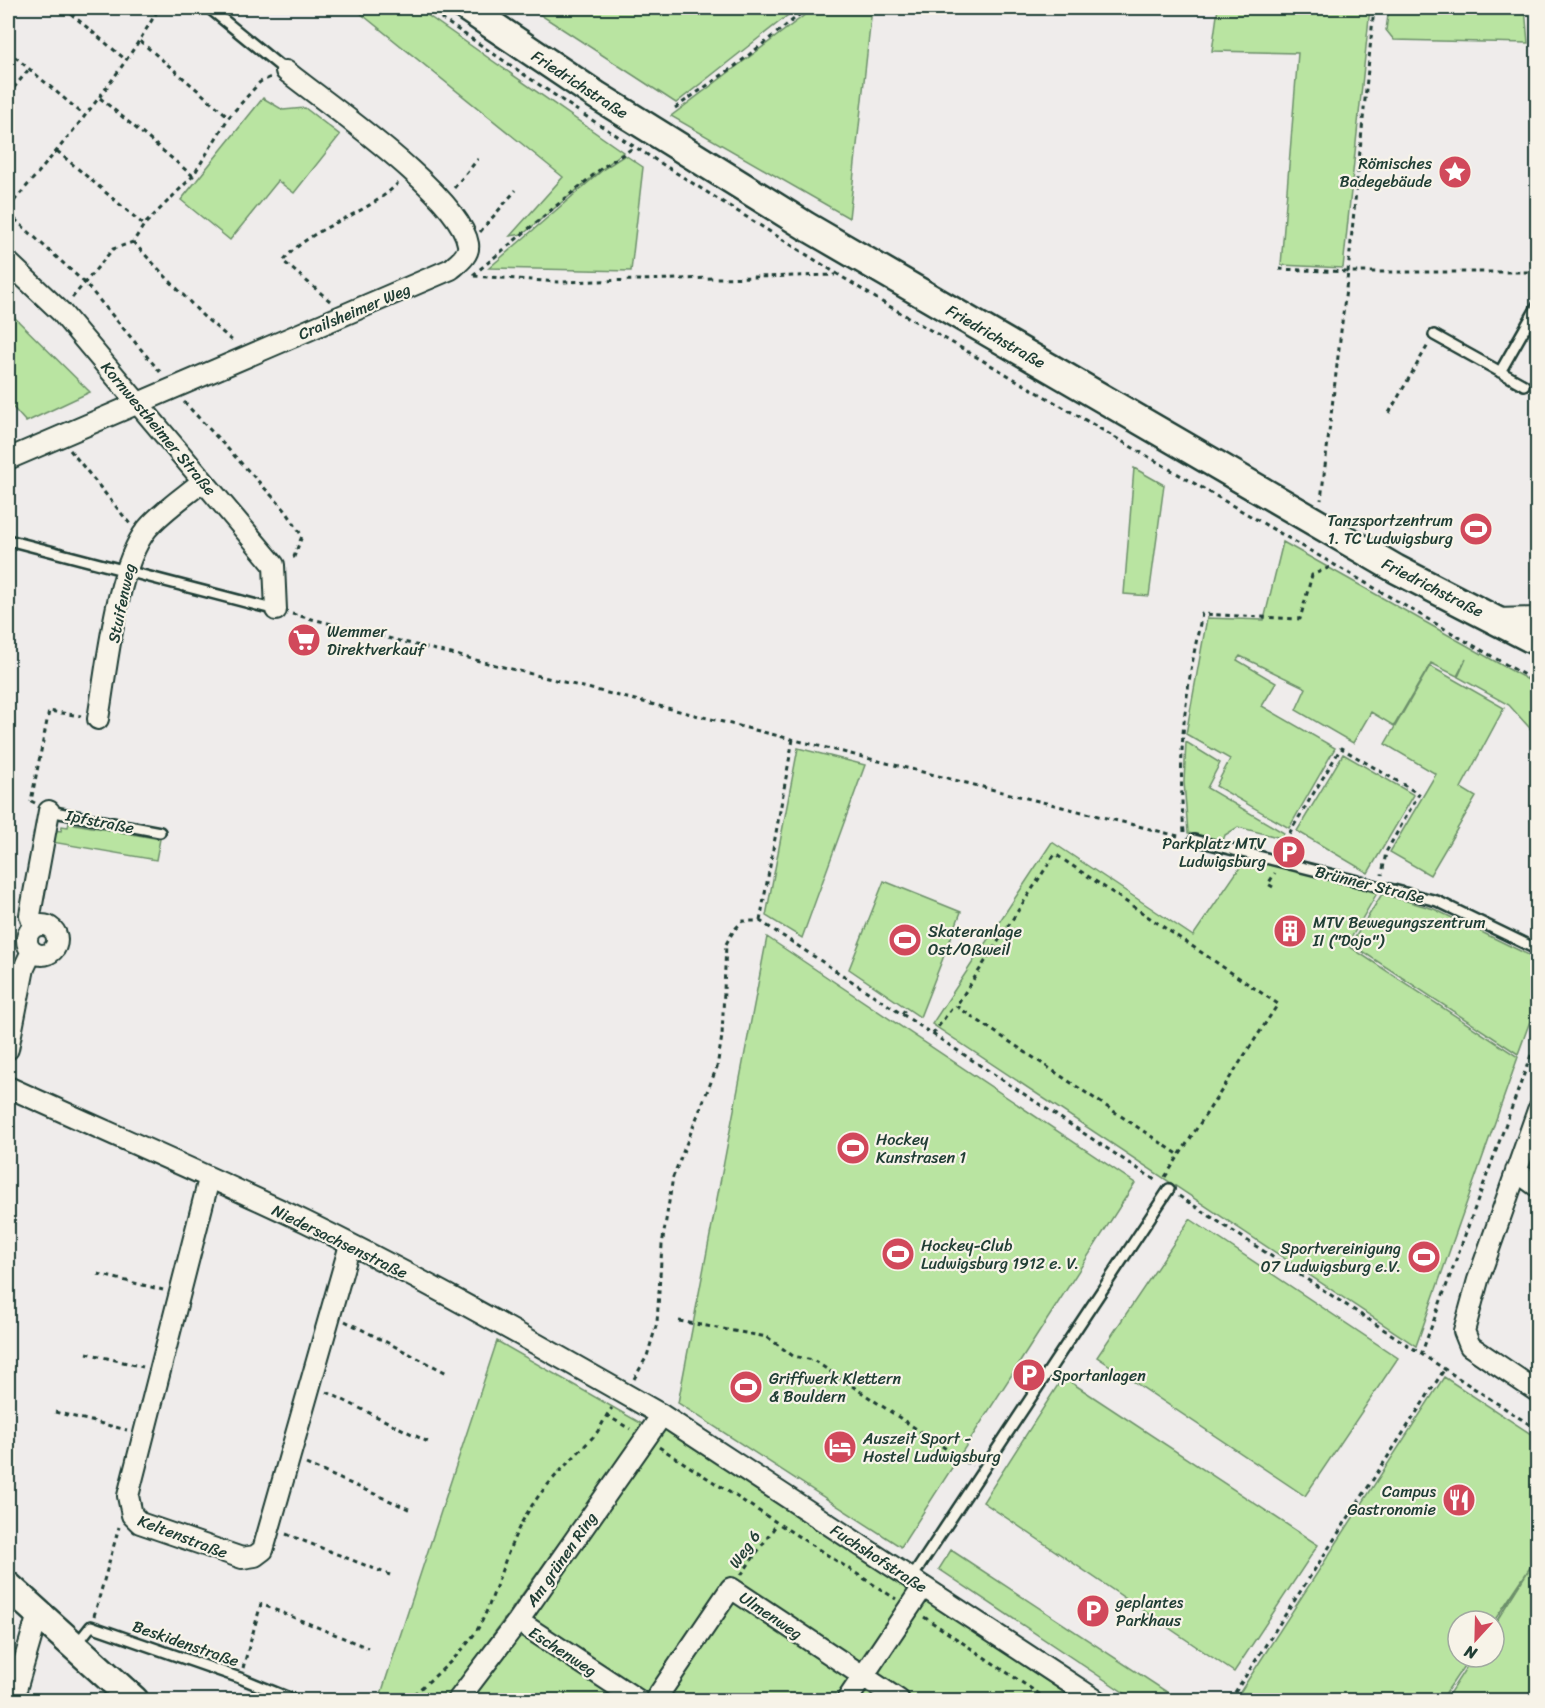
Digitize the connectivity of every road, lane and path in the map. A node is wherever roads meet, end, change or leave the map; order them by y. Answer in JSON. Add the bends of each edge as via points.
{"nodes":[{"id":1,"x":64,"y":8,"type":"edge"},
{"id":2,"x":159,"y":8,"type":"edge"},
{"id":3,"x":209,"y":8,"type":"edge"},
{"id":4,"x":467,"y":8,"type":"edge"},
{"id":5,"x":808,"y":8,"type":"edge"},
{"id":6,"x":1374,"y":8,"type":"edge"},
{"id":7,"x":140,"y":41,"type":"junction"},
{"id":8,"x":8,"y":51,"type":"edge"},
{"id":9,"x":126,"y":60,"type":"junction"},
{"id":10,"x":29,"y":69,"type":"junction"},
{"id":11,"x":286,"y":71,"type":"junction"},
{"id":12,"x":8,"y":95,"type":"edge"},
{"id":13,"x":100,"y":98,"type":"junction"},
{"id":14,"x":675,"y":108,"type":"dead end"},
{"id":15,"x":85,"y":116,"type":"junction"},
{"id":16,"x":229,"y":117,"type":"junction"},
{"id":17,"x":633,"y":148,"type":"dead end"},
{"id":18,"x":57,"y":152,"type":"junction"},
{"id":19,"x":478,"y":159,"type":"dead end"},
{"id":20,"x":411,"y":170,"type":"junction"},
{"id":21,"x":193,"y":176,"type":"junction"},
{"id":22,"x":516,"y":190,"type":"dead end"},
{"id":23,"x":442,"y":202,"type":"junction"},
{"id":24,"x":8,"y":208,"type":"edge"},
{"id":25,"x":144,"y":225,"type":"junction"},
{"id":26,"x":133,"y":242,"type":"junction"},
{"id":27,"x":469,"y":246,"type":"junction"},
{"id":28,"x":8,"y":262,"type":"edge"},
{"id":29,"x":451,"y":269,"type":"junction"},
{"id":30,"x":1279,"y":269,"type":"dead end"},
{"id":31,"x":1348,"y":272,"type":"junction"},
{"id":32,"x":1538,"y":272,"type":"edge"},
{"id":33,"x":837,"y":275,"type":"dead end"},
{"id":34,"x":474,"y":276,"type":"junction"},
{"id":35,"x":1538,"y":305,"type":"edge"},
{"id":36,"x":61,"y":312,"type":"junction"},
{"id":37,"x":345,"y":314,"type":"junction"},
{"id":38,"x":1434,"y":335,"type":"joint"},
{"id":39,"x":250,"y":356,"type":"junction"},
{"id":40,"x":1500,"y":372,"type":"junction"},
{"id":41,"x":1524,"y":385,"type":"dead end"},
{"id":42,"x":140,"y":404,"type":"junction"},
{"id":43,"x":1389,"y":413,"type":"dead end"},
{"id":44,"x":64,"y":436,"type":"junction"},
{"id":45,"x":8,"y":459,"type":"edge"},
{"id":46,"x":203,"y":481,"type":"junction"},
{"id":47,"x":1319,"y":524,"type":"junction"},
{"id":48,"x":143,"y":536,"type":"junction"},
{"id":49,"x":8,"y":540,"type":"edge"},
{"id":50,"x":126,"y":572,"type":"junction"},
{"id":51,"x":276,"y":610,"type":"junction"},
{"id":52,"x":1538,"y":618,"type":"edge"},
{"id":53,"x":1496,"y":619,"type":"junction"},
{"id":54,"x":1538,"y":642,"type":"edge"},
{"id":55,"x":1537,"y":680,"type":"edge"},
{"id":56,"x":98,"y":719,"type":"joint"},
{"id":57,"x":793,"y":739,"type":"junction"},
{"id":58,"x":49,"y":811,"type":"junction"},
{"id":59,"x":160,"y":832,"type":"dead end"},
{"id":60,"x":1194,"y":840,"type":"dead end"},
{"id":61,"x":1282,"y":862,"type":"junction"},
{"id":62,"x":1380,"y":886,"type":"junction"},
{"id":63,"x":1273,"y":887,"type":"dead end"},
{"id":64,"x":760,"y":921,"type":"junction"},
{"id":65,"x":1538,"y":950,"type":"edge"},
{"id":66,"x":956,"y":1006,"type":"junction"},
{"id":67,"x":906,"y":1008,"type":"dead end"},
{"id":68,"x":902,"y":1014,"type":"junction"},
{"id":69,"x":933,"y":1034,"type":"junction"},
{"id":70,"x":1538,"y":1036,"type":"edge"},
{"id":71,"x":8,"y":1048,"type":"edge"},
{"id":72,"x":8,"y":1087,"type":"edge"},
{"id":73,"x":1538,"y":1110,"type":"edge"},
{"id":74,"x":1179,"y":1155,"type":"junction"},
{"id":75,"x":1516,"y":1171,"type":"junction"},
{"id":76,"x":209,"y":1179,"type":"junction"},
{"id":77,"x":1538,"y":1187,"type":"edge"},
{"id":78,"x":1170,"y":1190,"type":"joint"},
{"id":79,"x":350,"y":1245,"type":"junction"},
{"id":80,"x":98,"y":1274,"type":"dead end"},
{"id":81,"x":179,"y":1294,"type":"junction"},
{"id":82,"x":330,"y":1313,"type":"junction"},
{"id":83,"x":679,"y":1321,"type":"dead end"},
{"id":84,"x":87,"y":1353,"type":"dead end"},
{"id":85,"x":1421,"y":1355,"type":"junction"},
{"id":86,"x":1444,"y":1370,"type":"junction"},
{"id":87,"x":159,"y":1371,"type":"junction"},
{"id":88,"x":449,"y":1374,"type":"dead end"},
{"id":89,"x":312,"y":1384,"type":"junction"},
{"id":90,"x":1538,"y":1392,"type":"edge"},
{"id":91,"x":625,"y":1394,"type":"junction"},
{"id":92,"x":55,"y":1412,"type":"dead end"},
{"id":93,"x":606,"y":1414,"type":"junction"},
{"id":94,"x":662,"y":1414,"type":"junction"},
{"id":95,"x":1538,"y":1430,"type":"edge"},
{"id":96,"x":143,"y":1433,"type":"junction"},
{"id":97,"x":645,"y":1439,"type":"junction"},
{"id":98,"x":430,"y":1443,"type":"dead end"},
{"id":99,"x":291,"y":1457,"type":"junction"},
{"id":100,"x":959,"y":1457,"type":"dead end"},
{"id":101,"x":128,"y":1496,"type":"junction"},
{"id":102,"x":411,"y":1510,"type":"dead end"},
{"id":103,"x":777,"y":1524,"type":"junction"},
{"id":104,"x":271,"y":1527,"type":"junction"},
{"id":105,"x":390,"y":1575,"type":"dead end"},
{"id":106,"x":917,"y":1583,"type":"junction"},
{"id":107,"x":8,"y":1586,"type":"edge"},
{"id":108,"x":731,"y":1588,"type":"junction"},
{"id":109,"x":910,"y":1608,"type":"junction"},
{"id":110,"x":38,"y":1614,"type":"junction"},
{"id":111,"x":518,"y":1621,"type":"junction"},
{"id":112,"x":91,"y":1626,"type":"junction"},
{"id":113,"x":74,"y":1647,"type":"junction"},
{"id":114,"x":368,"y":1648,"type":"dead end"},
{"id":115,"x":863,"y":1676,"type":"junction"},
{"id":116,"x":240,"y":1678,"type":"junction"},
{"id":117,"x":11,"y":1698,"type":"edge"},
{"id":118,"x":134,"y":1701,"type":"edge"},
{"id":119,"x":294,"y":1701,"type":"edge"},
{"id":120,"x":407,"y":1701,"type":"edge"},
{"id":121,"x":458,"y":1701,"type":"edge"},
{"id":122,"x":638,"y":1701,"type":"edge"},
{"id":123,"x":655,"y":1701,"type":"edge"},
{"id":124,"x":847,"y":1701,"type":"edge"},
{"id":125,"x":899,"y":1701,"type":"edge"},
{"id":126,"x":1048,"y":1701,"type":"edge"},
{"id":127,"x":1096,"y":1701,"type":"edge"},
{"id":128,"x":1230,"y":1701,"type":"edge"}],
"edges":[{"from":1,"to":9,"type":"path"},
{"from":2,"to":7,"type":"path"},
{"from":3,"to":11,"type":"lane"},
{"from":4,"to":47,"type":"main road","name":"Friedrichstraße","via":[[596,95],[806,226]]},
{"from":5,"to":14,"type":"path"},
{"from":6,"to":31,"type":"path"},
{"from":7,"to":9,"type":"path"},
{"from":7,"to":16,"type":"path"},
{"from":8,"to":10,"type":"path"},
{"from":9,"to":13,"type":"path"},
{"from":10,"to":12,"type":"path"},
{"from":10,"to":15,"type":"path"},
{"from":11,"to":16,"type":"path","via":[[260,82]]},
{"from":11,"to":20,"type":"street"},
{"from":13,"to":15,"type":"path"},
{"from":13,"to":21,"type":"path"},
{"from":15,"to":18,"type":"path"},
{"from":16,"to":21,"type":"path"},
{"from":17,"to":34,"type":"path","via":[[603,167]]},
{"from":18,"to":24,"type":"path"},
{"from":18,"to":25,"type":"path"},
{"from":19,"to":23,"type":"path"},
{"from":20,"to":23,"type":"street"},
{"from":20,"to":37,"type":"path","via":[[383,199],[297,244],[283,261]]},
{"from":21,"to":25,"type":"path"},
{"from":22,"to":27,"type":"path"},
{"from":23,"to":27,"type":"street"},
{"from":25,"to":26,"type":"path"},
{"from":26,"to":36,"type":"path","via":[[112,249]]},
{"from":26,"to":39,"type":"path","via":[[203,316]]},
{"from":27,"to":29,"type":"street","name":"Crailsheimer Weg","via":[[467,254]]},
{"from":28,"to":36,"type":"street","name":"Kornwestheimer Straße"},
{"from":29,"to":34,"type":"path"},
{"from":29,"to":37,"type":"street","name":"Crailsheimer Weg"},
{"from":30,"to":31,"type":"path"},
{"from":31,"to":32,"type":"path"},
{"from":31,"to":47,"type":"path"},
{"from":33,"to":34,"type":"path","via":[[559,282]]},
{"from":35,"to":40,"type":"lane"},
{"from":36,"to":42,"type":"street","name":"Kornwestheimer Straße"},
{"from":37,"to":39,"type":"street","name":"Crailsheimer Weg"},
{"from":38,"to":40,"type":"lane"},
{"from":38,"to":43,"type":"path"},
{"from":39,"to":42,"type":"street","name":"Crailsheimer Weg"},
{"from":40,"to":41,"type":"lane"},
{"from":42,"to":44,"type":"street","name":"Crailsheimer Weg"},
{"from":42,"to":46,"type":"street","name":"Kornwestheimer Straße"},
{"from":44,"to":45,"type":"street","name":"Crailsheimer Weg"},
{"from":44,"to":48,"type":"path","via":[[67,447]]},
{"from":46,"to":48,"type":"street","name":"Stuifenweg"},
{"from":46,"to":51,"type":"street","name":"Kornwestheimer Straße","via":[[274,565]]},
{"from":47,"to":53,"type":"main road","name":"Friedrichstraße","via":[[1396,569]]},
{"from":48,"to":50,"type":"street","name":"Stuifenweg"},
{"from":49,"to":50,"type":"lane"},
{"from":50,"to":51,"type":"lane"},
{"from":50,"to":56,"type":"street","name":"Stuifenweg"},
{"from":51,"to":57,"type":"path"},
{"from":52,"to":53,"type":"street"},
{"from":53,"to":54,"type":"main road","name":"Friedrichstraße"},
{"from":55,"to":57,"type":"path","via":[[1336,564],[1312,575],[1300,619],[1202,614],[1189,674],[1180,754],[1184,837]]},
{"from":56,"to":58,"type":"path","via":[[49,711],[31,801]]},
{"from":57,"to":64,"type":"path"},
{"from":58,"to":59,"type":"lane","name":"Ipfstraße"},
{"from":58,"to":71,"type":"street","name":"Ipfstraße","via":[[30,915],[34,927],[27,937],[32,951],[24,969]]},
{"from":60,"to":61,"type":"lane","name":"Brünner Straße"},
{"from":61,"to":62,"type":"lane","name":"Brünner Straße"},
{"from":61,"to":62,"type":"path","via":[[1284,842],[1341,748],[1419,794],[1386,852]]},
{"from":61,"to":63,"type":"path","via":[[1268,884]]},
{"from":62,"to":65,"type":"lane","name":"Brünner Straße","via":[[1437,901]]},
{"from":64,"to":68,"type":"path"},
{"from":64,"to":91,"type":"path","via":[[743,921],[726,944],[717,1067],[673,1177],[662,1245],[657,1323],[647,1356]]},
{"from":66,"to":69,"type":"path"},
{"from":66,"to":74,"type":"path"},
{"from":66,"to":74,"type":"path","via":[[1055,854],[1121,898],[1278,1004]]},
{"from":67,"to":68,"type":"path"},
{"from":68,"to":69,"type":"path"},
{"from":69,"to":74,"type":"path","via":[[1161,1184]]},
{"from":70,"to":85,"type":"path"},
{"from":72,"to":76,"type":"street","name":"Niedersachsenstraße"},
{"from":73,"to":75,"type":"street"},
{"from":75,"to":77,"type":"street"},
{"from":75,"to":90,"type":"street","via":[[1464,1331],[1470,1346]]},
{"from":76,"to":79,"type":"street","name":"Niedersachsenstraße"},
{"from":76,"to":81,"type":"street","name":"Keltenstraße"},
{"from":78,"to":85,"type":"path"},
{"from":78,"to":106,"type":"lane"},
{"from":79,"to":82,"type":"street","name":"Keltenstraße"},
{"from":79,"to":91,"type":"street","name":"Niedersachsenstraße"},
{"from":80,"to":81,"type":"path"},
{"from":81,"to":87,"type":"street","name":"Keltenstraße"},
{"from":82,"to":88,"type":"path"},
{"from":82,"to":89,"type":"street","name":"Keltenstraße"},
{"from":83,"to":100,"type":"path","via":[[767,1337],[793,1356],[813,1360]]},
{"from":84,"to":87,"type":"path"},
{"from":85,"to":86,"type":"path"},
{"from":86,"to":95,"type":"path"},
{"from":86,"to":128,"type":"path"},
{"from":87,"to":96,"type":"street","name":"Keltenstraße"},
{"from":89,"to":98,"type":"path"},
{"from":89,"to":99,"type":"street","name":"Keltenstraße"},
{"from":91,"to":93,"type":"path"},
{"from":91,"to":94,"type":"street","name":"Niedersachsenstraße"},
{"from":92,"to":96,"type":"path"},
{"from":93,"to":97,"type":"path"},
{"from":93,"to":120,"type":"path","via":[[594,1437],[563,1466],[526,1515],[471,1640]]},
{"from":94,"to":97,"type":"street","name":"Am grünen Ring"},
{"from":94,"to":106,"type":"street","name":"Fuchshofstraße"},
{"from":96,"to":101,"type":"street","name":"Keltenstraße"},
{"from":97,"to":103,"type":"path"},
{"from":97,"to":111,"type":"street","name":"Am grünen Ring"},
{"from":99,"to":102,"type":"path"},
{"from":99,"to":104,"type":"street","name":"Keltenstraße"},
{"from":101,"to":104,"type":"street","name":"Keltenstraße","via":[[132,1515],[140,1523],[242,1558],[262,1550]]},
{"from":101,"to":112,"type":"path"},
{"from":103,"to":108,"type":"path","name":"Weg 6"},
{"from":103,"to":109,"type":"path"},
{"from":104,"to":105,"type":"path"},
{"from":106,"to":109,"type":"street"},
{"from":106,"to":127,"type":"street","name":"Fuchshofstraße"},
{"from":107,"to":110,"type":"main road"},
{"from":108,"to":115,"type":"street","name":"Ulmenweg"},
{"from":108,"to":123,"type":"street","name":"Ulmenweg"},
{"from":109,"to":115,"type":"street"},
{"from":109,"to":126,"type":"path"},
{"from":110,"to":113,"type":"main road"},
{"from":110,"to":117,"type":"street"},
{"from":111,"to":121,"type":"street","name":"Am grünen Ring"},
{"from":111,"to":122,"type":"street","name":"Eschenweg"},
{"from":112,"to":113,"type":"lane"},
{"from":112,"to":116,"type":"lane","name":"Beskidenstraße"},
{"from":113,"to":118,"type":"main road"},
{"from":114,"to":116,"type":"path","via":[[261,1604]]},
{"from":115,"to":124,"type":"street"},
{"from":115,"to":125,"type":"street","name":"Ulmenweg"},
{"from":116,"to":119,"type":"lane","name":"Beskidenstraße"}]}
